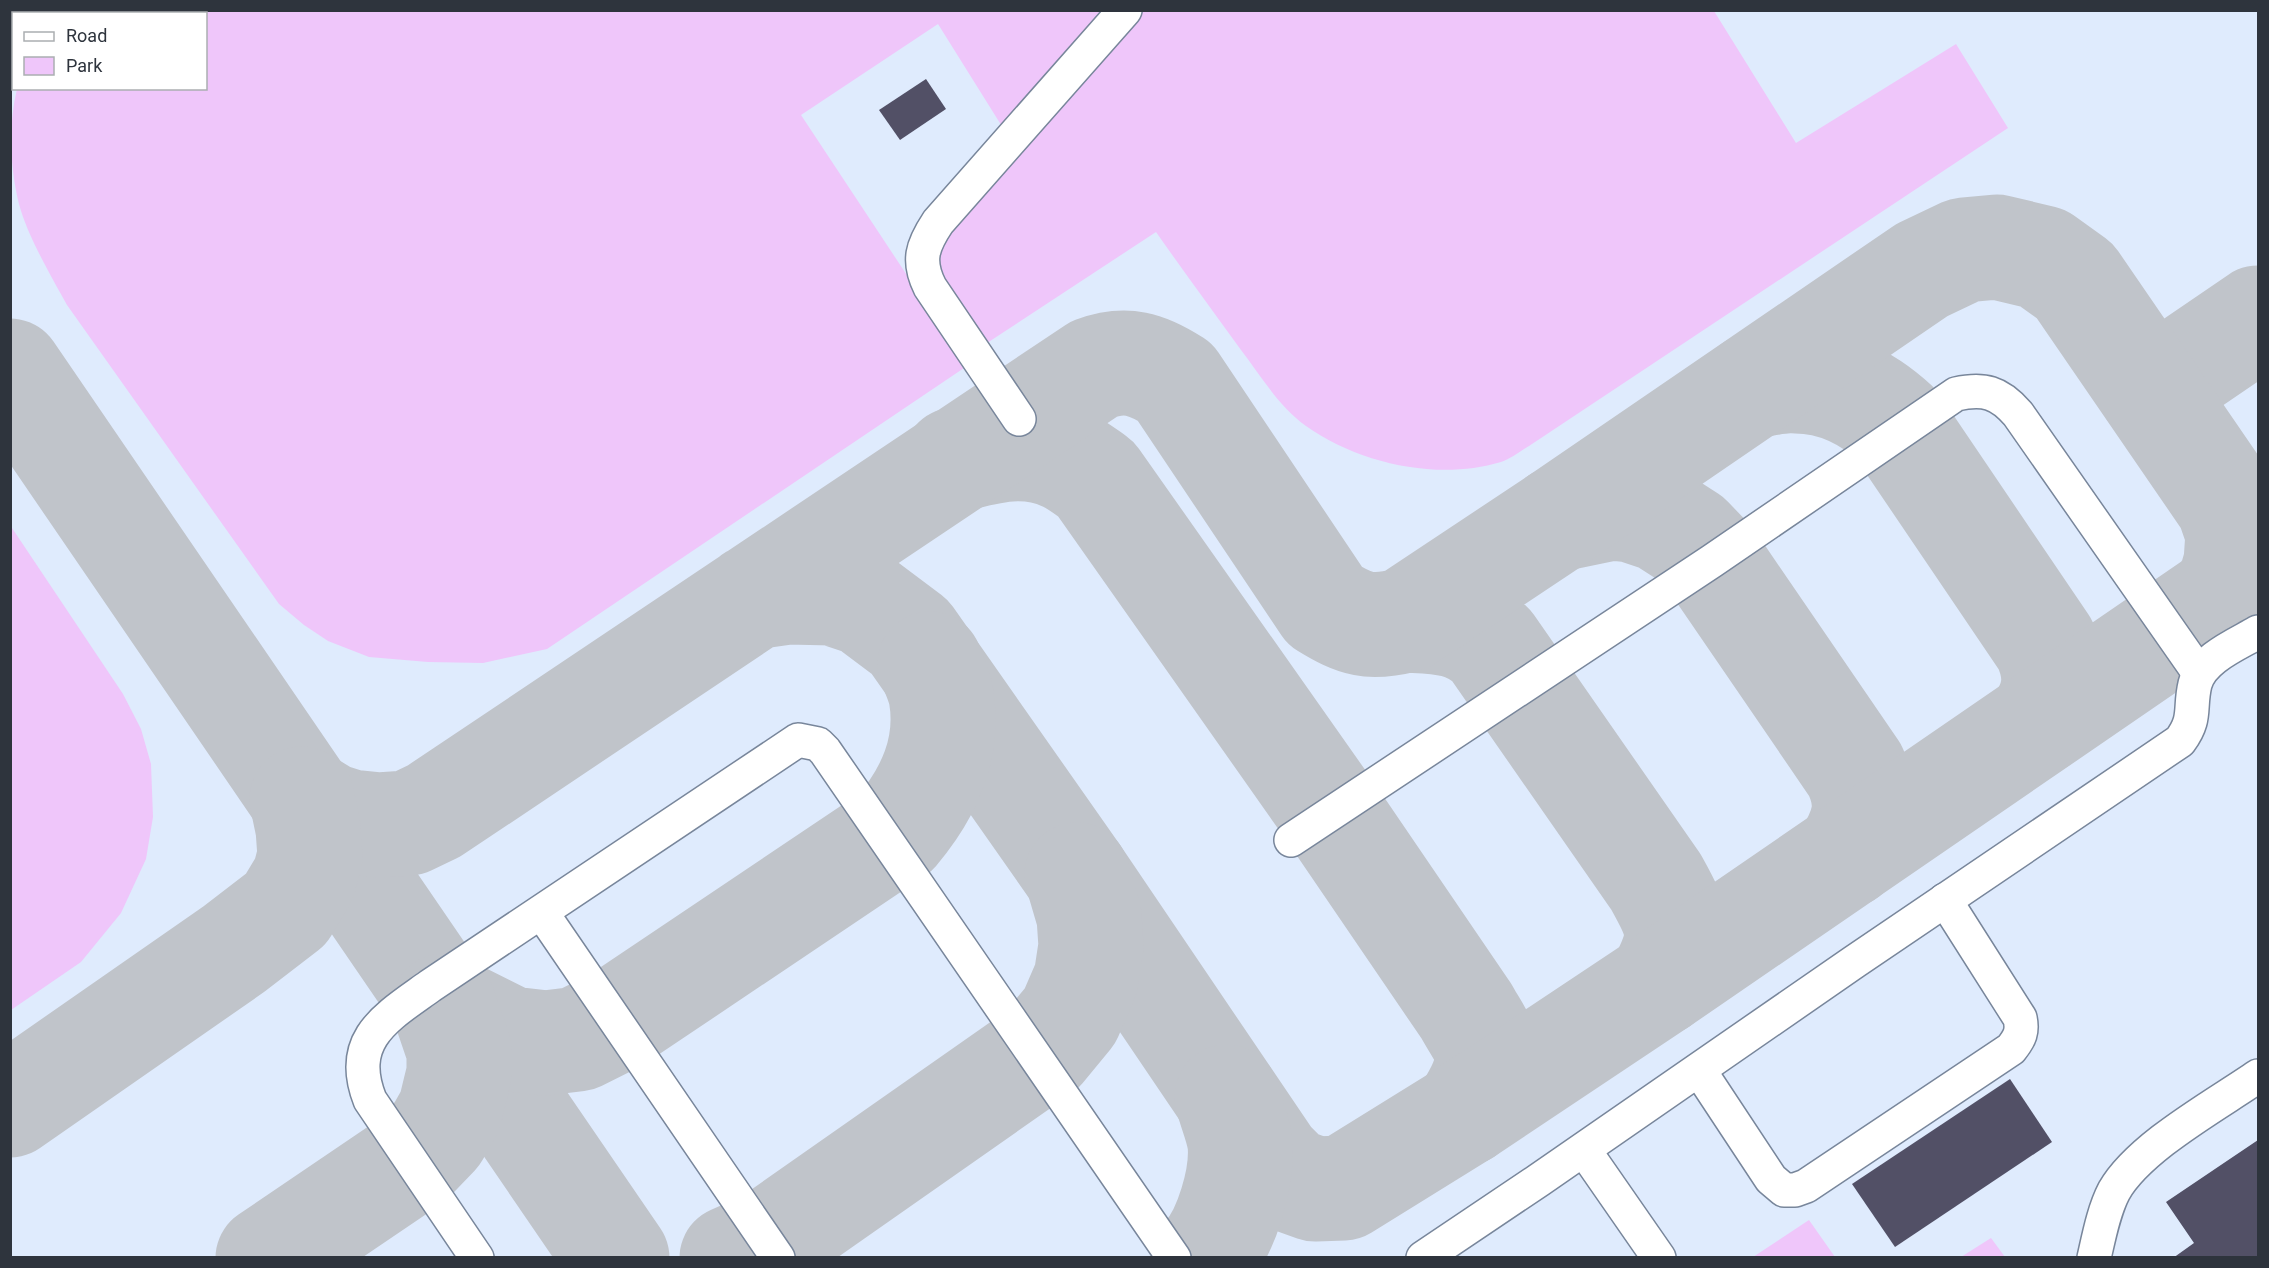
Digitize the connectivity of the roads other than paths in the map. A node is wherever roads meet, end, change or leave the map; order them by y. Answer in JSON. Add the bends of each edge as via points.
{"nodes":[{"id":1,"x":1125,"y":10,"type":"edge"},
{"id":2,"x":1019,"y":419,"type":"dead end"},
{"id":3,"x":2259,"y":632,"type":"edge"},
{"id":4,"x":2199,"y":673,"type":"junction"},
{"id":5,"x":1291,"y":840,"type":"dead end"},
{"id":6,"x":1945,"y":900,"type":"junction"},
{"id":7,"x":542,"y":913,"type":"junction"},
{"id":8,"x":1699,"y":1070,"type":"junction"},
{"id":9,"x":2259,"y":1076,"type":"edge"},
{"id":10,"x":1584,"y":1150,"type":"junction"},
{"id":11,"x":477,"y":1257,"type":"edge"},
{"id":12,"x":778,"y":1257,"type":"edge"},
{"id":13,"x":1174,"y":1257,"type":"edge"},
{"id":14,"x":1423,"y":1257,"type":"edge"},
{"id":15,"x":1659,"y":1257,"type":"edge"},
{"id":16,"x":2094,"y":1257,"type":"edge"}],
"edges":[{"from":1,"to":2,"type":"lane","via":[[938,222],[922,255],[923,272],[930,287]]},
{"from":3,"to":4,"type":"lane","via":[[2212,660]]},
{"from":4,"to":5,"type":"lane","via":[[2018,414],[2007,401],[1973,390],[1956,394]]},
{"from":4,"to":6,"type":"lane","via":[[2192,723],[2180,741]]},
{"from":6,"to":8,"type":"lane"},
{"from":6,"to":8,"type":"lane","via":[[2020,1018],[2020,1038],[2012,1049],[1806,1186],[1784,1191],[1771,1179]]},
{"from":7,"to":11,"type":"lane","via":[[388,1016],[374,1030],[363,1064],[362,1081],[370,1100]]},
{"from":7,"to":12,"type":"lane"},
{"from":7,"to":13,"type":"lane","via":[[786,747],[798,740],[818,744]]},
{"from":8,"to":10,"type":"lane"},
{"from":9,"to":16,"type":"lane","via":[[2153,1148],[2129,1170],[2114,1192]]},
{"from":10,"to":14,"type":"lane"},
{"from":10,"to":15,"type":"lane"}]}
